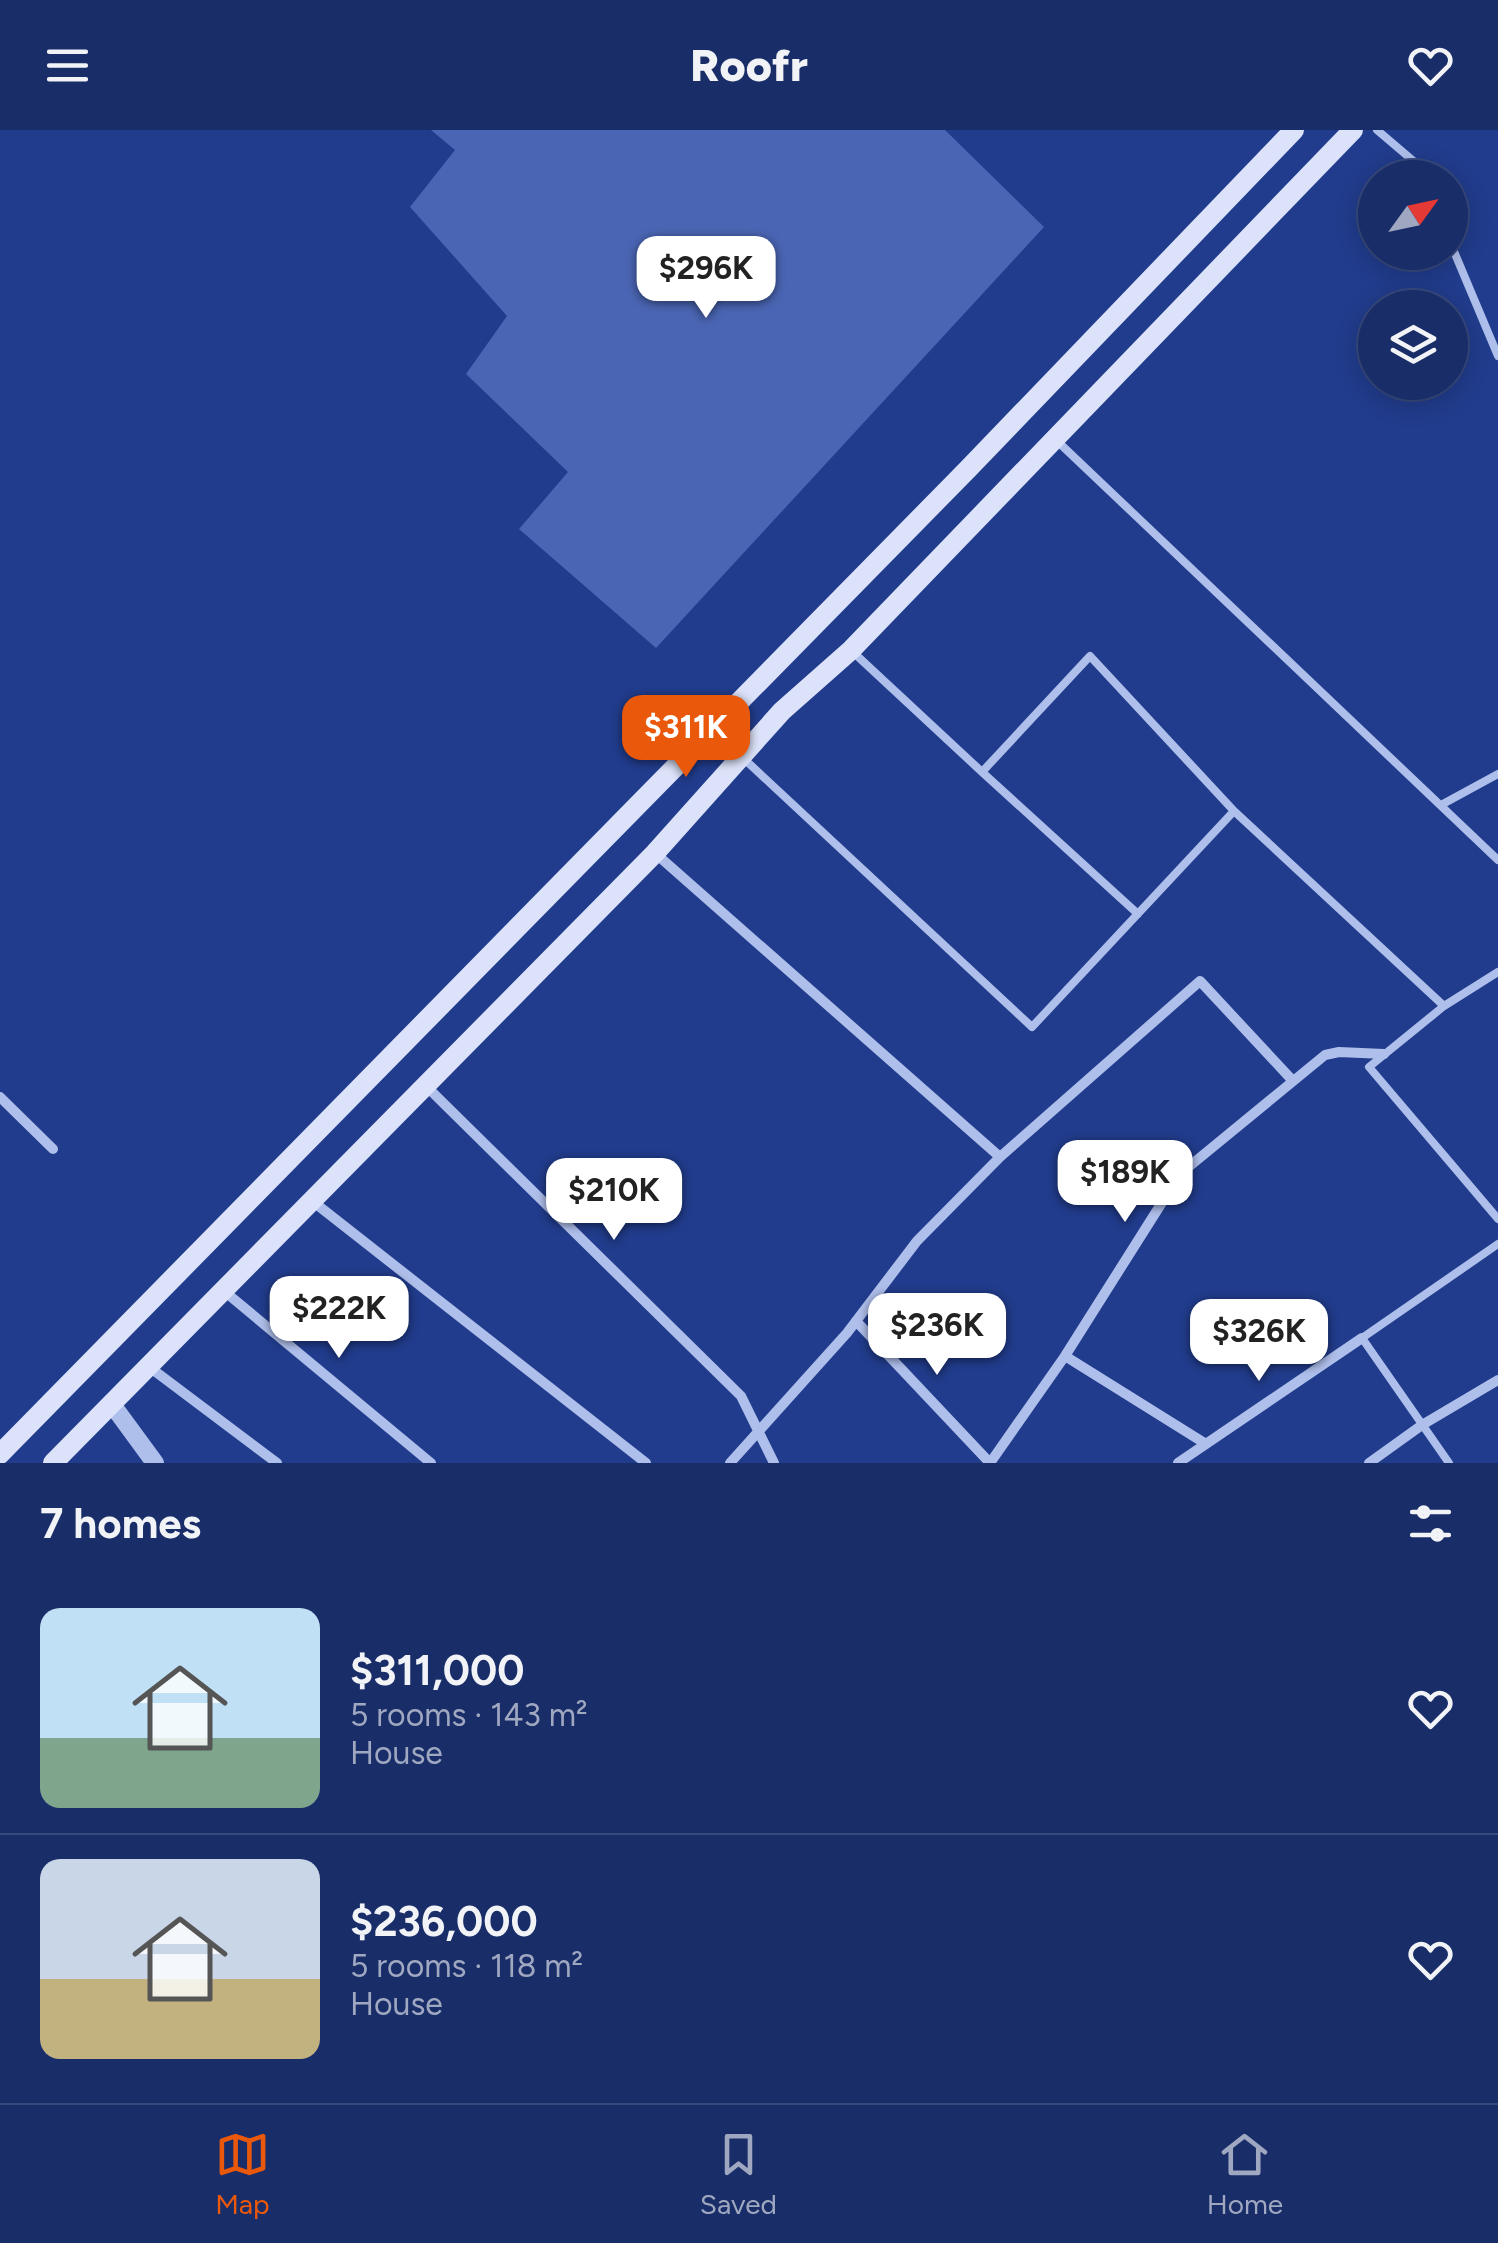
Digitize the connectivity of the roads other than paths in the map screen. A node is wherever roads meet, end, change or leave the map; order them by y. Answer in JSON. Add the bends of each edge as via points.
{"nodes":[{"id":1,"x":1294,"y":130,"type":"edge"},
{"id":2,"x":1353,"y":130,"type":"edge"},
{"id":3,"x":1377,"y":130,"type":"edge"},
{"id":4,"x":1412,"y":160,"type":"edge"},
{"id":5,"x":1462,"y":270,"type":"edge"},
{"id":6,"x":1498,"y":356,"type":"edge"},
{"id":7,"x":1055,"y":439,"type":"junction"},
{"id":8,"x":851,"y":650,"type":"junction"},
{"id":9,"x":741,"y":756,"type":"junction"},
{"id":10,"x":982,"y":772,"type":"junction"},
{"id":11,"x":1498,"y":774,"type":"edge"},
{"id":12,"x":1441,"y":805,"type":"junction"},
{"id":13,"x":1234,"y":811,"type":"junction"},
{"id":14,"x":655,"y":852,"type":"junction"},
{"id":15,"x":1498,"y":860,"type":"edge"},
{"id":16,"x":1138,"y":914,"type":"junction"},
{"id":17,"x":1498,"y":972,"type":"edge"},
{"id":18,"x":1444,"y":1006,"type":"junction"},
{"id":19,"x":1384,"y":1054,"type":"junction"},
{"id":20,"x":1293,"y":1081,"type":"junction"},
{"id":21,"x":426,"y":1086,"type":"junction"},
{"id":22,"x":0,"y":1097,"type":"edge"},
{"id":23,"x":53,"y":1150,"type":"dead end"},
{"id":24,"x":1000,"y":1157,"type":"junction"},
{"id":25,"x":311,"y":1200,"type":"junction"},
{"id":26,"x":1498,"y":1220,"type":"edge"},
{"id":27,"x":1498,"y":1244,"type":"edge"},
{"id":28,"x":222,"y":1289,"type":"junction"},
{"id":29,"x":856,"y":1321,"type":"junction"},
{"id":30,"x":1362,"y":1338,"type":"junction"},
{"id":31,"x":1065,"y":1356,"type":"junction"},
{"id":32,"x":148,"y":1366,"type":"junction"},
{"id":33,"x":1498,"y":1380,"type":"edge"},
{"id":34,"x":111,"y":1403,"type":"junction"},
{"id":35,"x":1422,"y":1425,"type":"junction"},
{"id":36,"x":757,"y":1432,"type":"junction"},
{"id":37,"x":1206,"y":1444,"type":"junction"},
{"id":38,"x":0,"y":1454,"type":"edge"},
{"id":39,"x":54,"y":1463,"type":"edge"},
{"id":40,"x":155,"y":1463,"type":"edge"},
{"id":41,"x":277,"y":1463,"type":"edge"},
{"id":42,"x":431,"y":1463,"type":"edge"},
{"id":43,"x":646,"y":1463,"type":"edge"},
{"id":44,"x":730,"y":1463,"type":"edge"},
{"id":45,"x":774,"y":1463,"type":"edge"},
{"id":46,"x":990,"y":1463,"type":"edge"},
{"id":47,"x":1178,"y":1463,"type":"edge"},
{"id":48,"x":1369,"y":1463,"type":"edge"},
{"id":49,"x":1449,"y":1463,"type":"edge"}],
"edges":[{"from":1,"to":38,"type":"main road"},
{"from":2,"to":7,"type":"main road"},
{"from":3,"to":4,"type":"lane"},
{"from":5,"to":6,"type":"lane"},
{"from":7,"to":8,"type":"main road"},
{"from":7,"to":12,"type":"lane"},
{"from":8,"to":9,"type":"main road"},
{"from":8,"to":10,"type":"lane"},
{"from":9,"to":14,"type":"main road"},
{"from":9,"to":16,"type":"lane","via":[[1032,1027]]},
{"from":10,"to":13,"type":"lane","via":[[1090,656]]},
{"from":10,"to":16,"type":"lane"},
{"from":11,"to":12,"type":"lane"},
{"from":12,"to":15,"type":"lane"},
{"from":13,"to":16,"type":"lane"},
{"from":13,"to":18,"type":"lane"},
{"from":14,"to":21,"type":"main road"},
{"from":14,"to":24,"type":"street"},
{"from":17,"to":18,"type":"lane"},
{"from":18,"to":19,"type":"lane"},
{"from":19,"to":20,"type":"street","via":[[1325,1055]]},
{"from":19,"to":26,"type":"lane","via":[[1369,1066]]},
{"from":20,"to":24,"type":"street","via":[[1200,981]]},
{"from":20,"to":31,"type":"street","via":[[1180,1174]]},
{"from":21,"to":25,"type":"main road"},
{"from":21,"to":36,"type":"street","via":[[741,1396]]},
{"from":22,"to":23,"type":"street"},
{"from":24,"to":29,"type":"street","via":[[917,1240]]},
{"from":25,"to":28,"type":"main road"},
{"from":25,"to":43,"type":"street"},
{"from":27,"to":30,"type":"lane"},
{"from":28,"to":32,"type":"main road"},
{"from":28,"to":42,"type":"street"},
{"from":29,"to":36,"type":"street"},
{"from":29,"to":46,"type":"street"},
{"from":30,"to":35,"type":"lane"},
{"from":30,"to":37,"type":"street"},
{"from":31,"to":37,"type":"street"},
{"from":31,"to":46,"type":"street"},
{"from":32,"to":34,"type":"main road"},
{"from":32,"to":41,"type":"street"},
{"from":33,"to":35,"type":"street"},
{"from":34,"to":39,"type":"main road"},
{"from":34,"to":40,"type":"street"},
{"from":35,"to":48,"type":"street"},
{"from":35,"to":49,"type":"lane"},
{"from":36,"to":44,"type":"street"},
{"from":36,"to":45,"type":"street"},
{"from":37,"to":47,"type":"street"}]}
